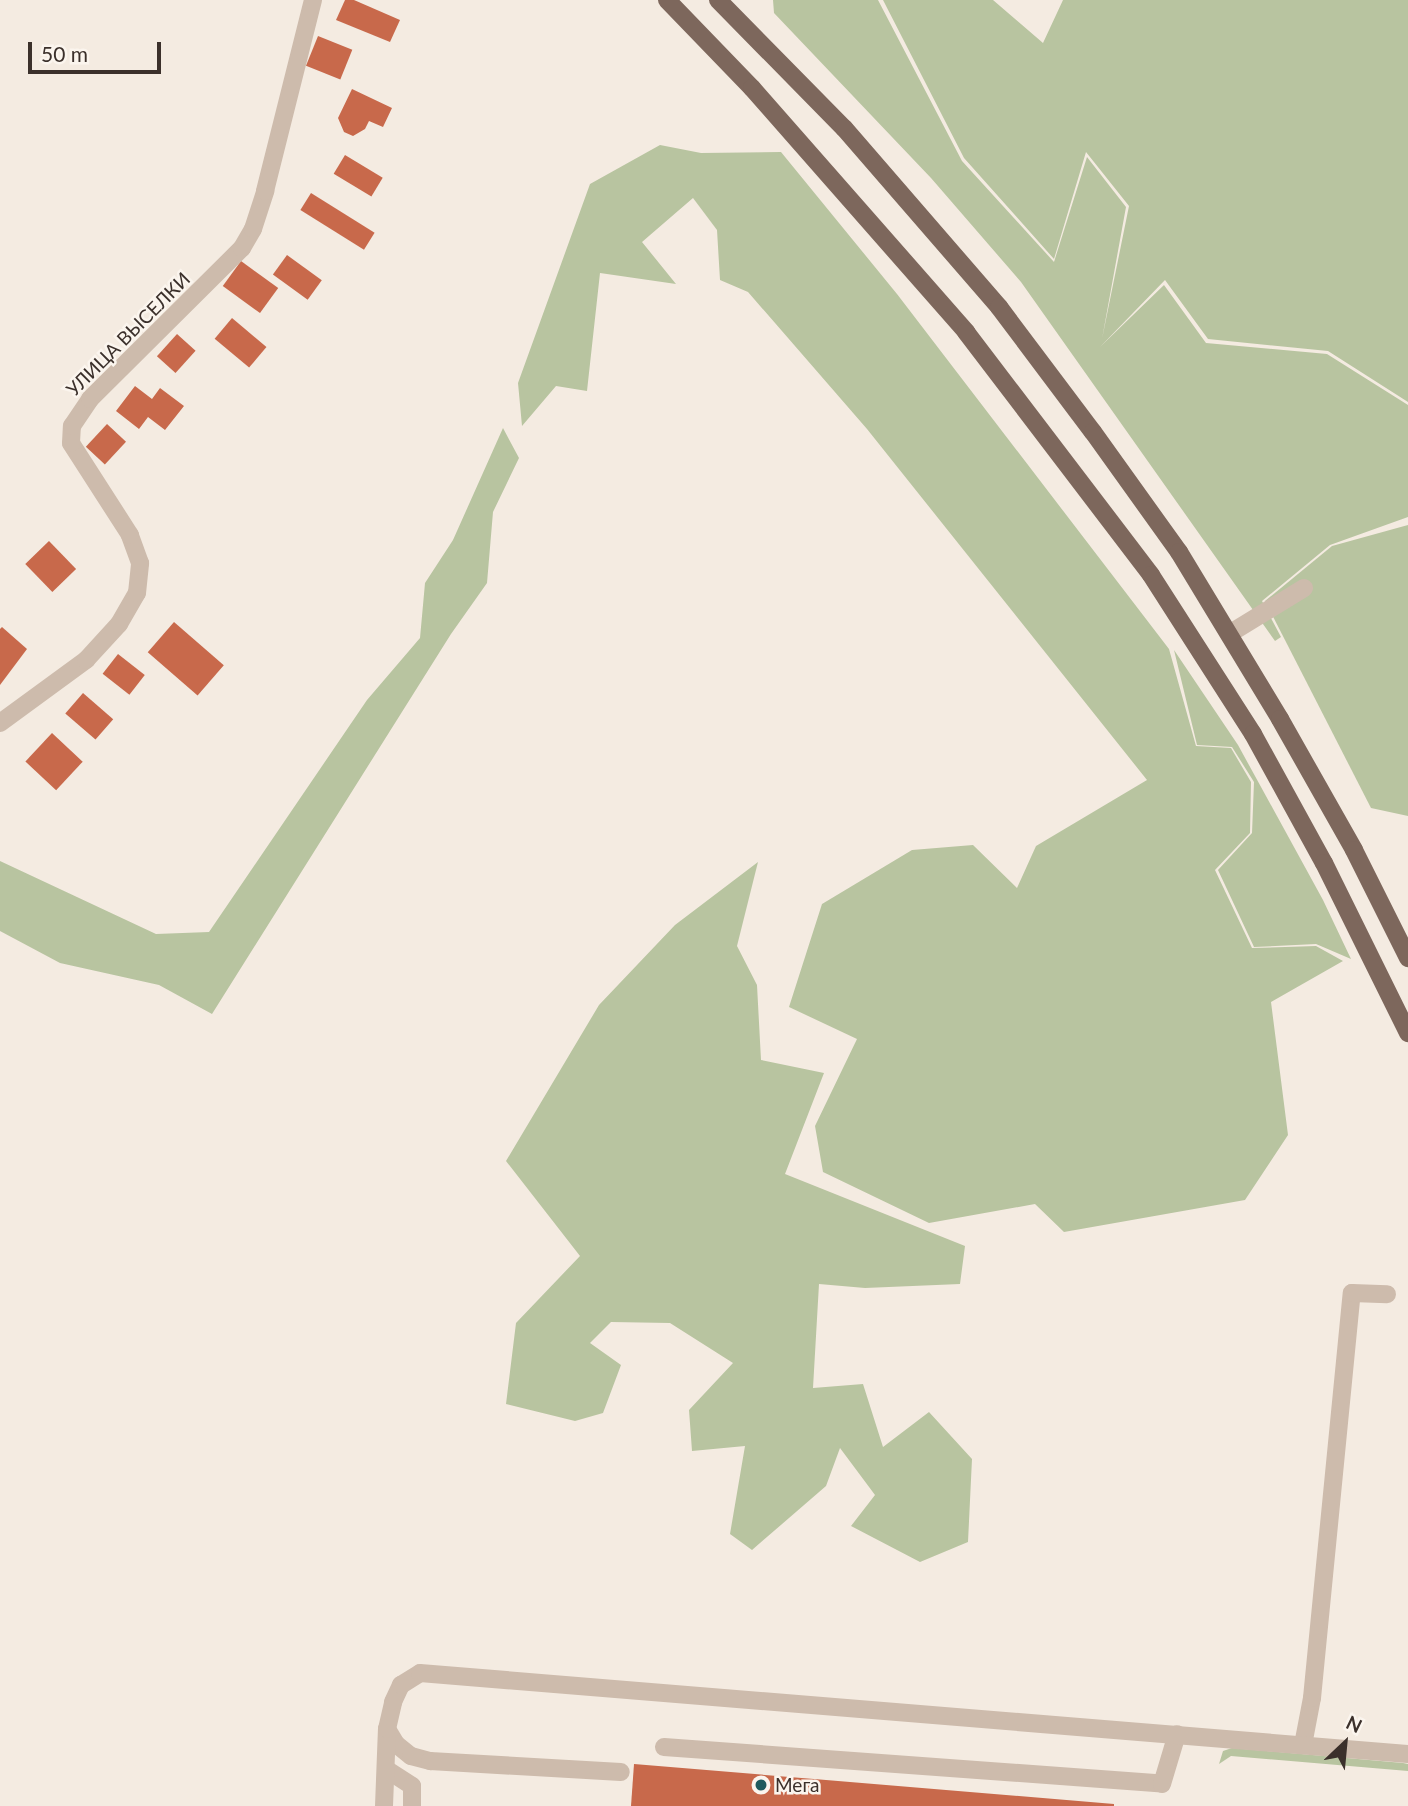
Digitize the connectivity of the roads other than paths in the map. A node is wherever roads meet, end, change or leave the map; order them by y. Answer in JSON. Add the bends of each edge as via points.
{"nodes":[{"id":1,"x":313,"y":0,"type":"edge"},
{"id":2,"x":667,"y":0,"type":"edge"},
{"id":3,"x":718,"y":0,"type":"edge"},
{"id":4,"x":1304,"y":588,"type":"dead end"},
{"id":5,"x":1229,"y":634,"type":"junction"},
{"id":6,"x":0,"y":723,"type":"edge"},
{"id":7,"x":1408,"y":958,"type":"edge"},
{"id":8,"x":1408,"y":1033,"type":"edge"},
{"id":9,"x":1387,"y":1294,"type":"dead end"},
{"id":10,"x":387,"y":1729,"type":"junction"},
{"id":11,"x":1177,"y":1734,"type":"junction"},
{"id":12,"x":1304,"y":1745,"type":"junction"},
{"id":13,"x":664,"y":1747,"type":"dead end"},
{"id":14,"x":1408,"y":1754,"type":"edge"},
{"id":15,"x":386,"y":1769,"type":"junction"},
{"id":16,"x":621,"y":1772,"type":"dead end"},
{"id":17,"x":384,"y":1806,"type":"edge"},
{"id":18,"x":412,"y":1806,"type":"edge"}],
"edges":[{"from":1,"to":6,"type":"street","name":"УЛИЦА ВЫСЕЛКИ","via":[[265,191],[243,248],[90,398],[72,426],[71,443],[130,535],[140,563],[137,593],[119,624],[86,660]]},
{"from":2,"to":8,"type":"main road","via":[[751,88],[966,332],[1151,575],[1253,734],[1324,863]]},
{"from":3,"to":5,"type":"main road","via":[[844,128],[999,307],[1179,552]]},
{"from":4,"to":5,"type":"street"},
{"from":5,"to":7,"type":"main road","via":[[1354,850]]},
{"from":9,"to":12,"type":"street","via":[[1352,1293]]},
{"from":10,"to":11,"type":"street","via":[[401,1685],[420,1673],[443,1672]]},
{"from":10,"to":15,"type":"street"},
{"from":10,"to":16,"type":"street","via":[[411,1756],[430,1761]]},
{"from":11,"to":12,"type":"street"},
{"from":11,"to":13,"type":"street","via":[[1163,1784]]},
{"from":12,"to":14,"type":"street"},
{"from":15,"to":17,"type":"street"},
{"from":15,"to":18,"type":"street","via":[[412,1786]]}]}
